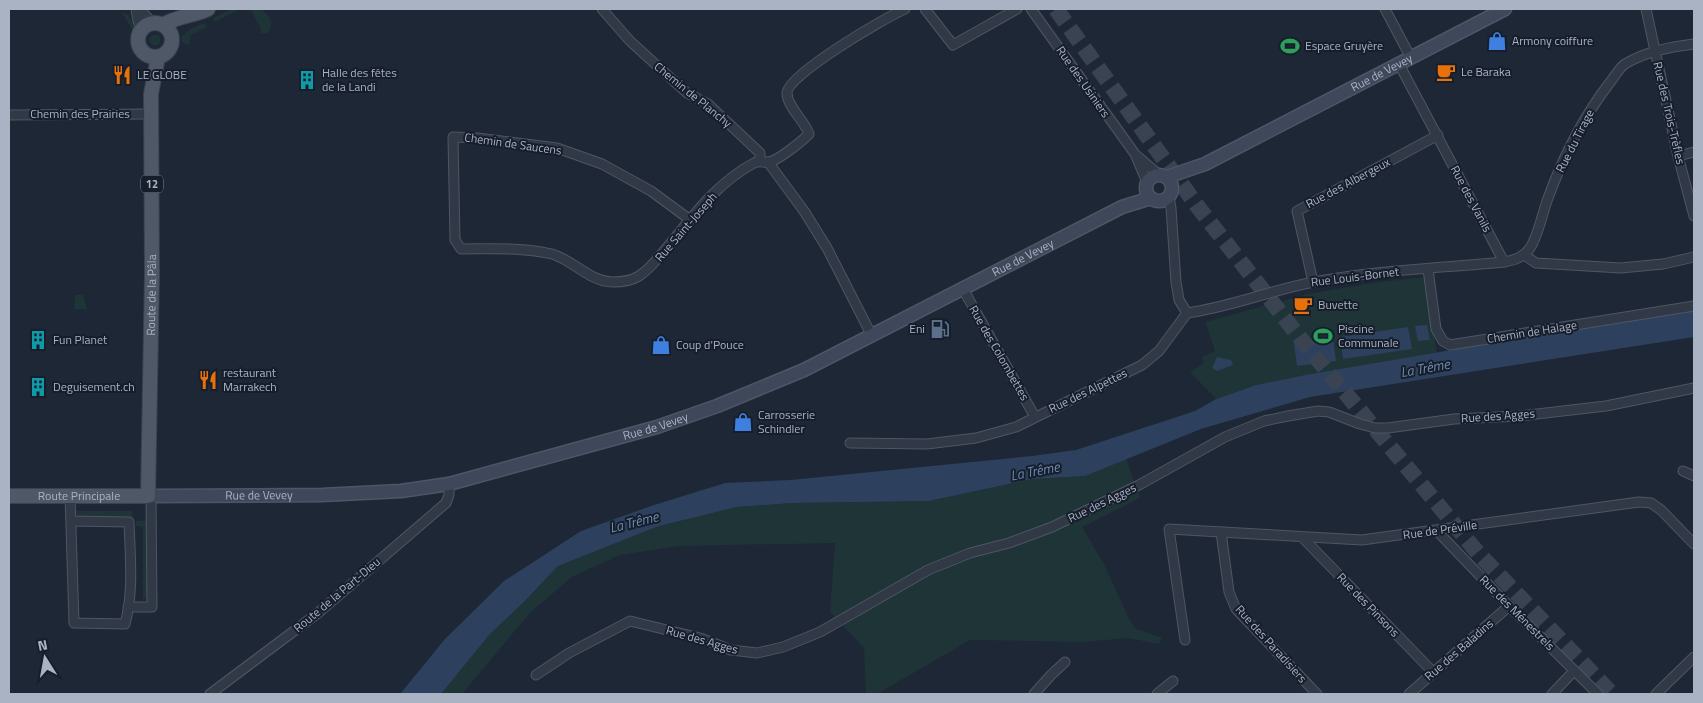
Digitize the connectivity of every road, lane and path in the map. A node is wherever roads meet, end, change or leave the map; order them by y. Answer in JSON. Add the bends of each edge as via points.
{"nodes":[{"id":1,"x":138,"y":9,"type":"edge"},
{"id":2,"x":602,"y":9,"type":"edge"},
{"id":3,"x":905,"y":9,"type":"edge"},
{"id":4,"x":925,"y":9,"type":"edge"},
{"id":5,"x":1031,"y":9,"type":"edge"},
{"id":6,"x":1385,"y":9,"type":"edge"},
{"id":7,"x":1505,"y":9,"type":"edge"},
{"id":8,"x":1646,"y":9,"type":"edge"},
{"id":9,"x":1012,"y":10,"type":"edge"},
{"id":10,"x":203,"y":11,"type":"edge"},
{"id":11,"x":153,"y":26,"type":"junction"},
{"id":12,"x":172,"y":36,"type":"junction"},
{"id":13,"x":1694,"y":44,"type":"edge"},
{"id":14,"x":1655,"y":51,"type":"junction"},
{"id":15,"x":144,"y":53,"type":"junction"},
{"id":16,"x":158,"y":57,"type":"junction"},
{"id":17,"x":1411,"y":58,"type":"junction"},
{"id":18,"x":1399,"y":64,"type":"junction"},
{"id":19,"x":151,"y":94,"type":"junction"},
{"id":20,"x":9,"y":114,"type":"edge"},
{"id":21,"x":151,"y":114,"type":"junction"},
{"id":22,"x":1438,"y":135,"type":"junction"},
{"id":23,"x":1694,"y":152,"type":"edge"},
{"id":24,"x":1678,"y":156,"type":"junction"},
{"id":25,"x":764,"y":161,"type":"junction"},
{"id":26,"x":1205,"y":164,"type":"junction"},
{"id":27,"x":454,"y":182,"type":"joint"},
{"id":28,"x":1154,"y":184,"type":"junction"},
{"id":29,"x":1171,"y":193,"type":"junction"},
{"id":30,"x":1694,"y":216,"type":"edge"},
{"id":31,"x":689,"y":220,"type":"junction"},
{"id":32,"x":1524,"y":255,"type":"junction"},
{"id":33,"x":1694,"y":257,"type":"edge"},
{"id":34,"x":1504,"y":262,"type":"junction"},
{"id":35,"x":1428,"y":269,"type":"junction"},
{"id":36,"x":1313,"y":282,"type":"junction"},
{"id":37,"x":963,"y":289,"type":"junction"},
{"id":38,"x":1694,"y":306,"type":"edge"},
{"id":39,"x":1188,"y":314,"type":"junction"},
{"id":40,"x":872,"y":336,"type":"junction"},
{"id":41,"x":1694,"y":388,"type":"edge"},
{"id":42,"x":1035,"y":417,"type":"junction"},
{"id":43,"x":850,"y":443,"type":"dead end"},
{"id":44,"x":1682,"y":471,"type":"dead end"},
{"id":45,"x":1694,"y":476,"type":"edge"},
{"id":46,"x":449,"y":484,"type":"junction"},
{"id":47,"x":9,"y":496,"type":"edge"},
{"id":48,"x":70,"y":496,"type":"junction"},
{"id":49,"x":150,"y":496,"type":"junction"},
{"id":50,"x":72,"y":522,"type":"junction"},
{"id":51,"x":1437,"y":531,"type":"junction"},
{"id":52,"x":1221,"y":532,"type":"junction"},
{"id":53,"x":1303,"y":538,"type":"junction"},
{"id":54,"x":1694,"y":544,"type":"edge"},
{"id":55,"x":1509,"y":606,"type":"junction"},
{"id":56,"x":128,"y":607,"type":"junction"},
{"id":57,"x":1185,"y":640,"type":"dead end"},
{"id":58,"x":1694,"y":657,"type":"edge"},
{"id":59,"x":1065,"y":662,"type":"dead end"},
{"id":60,"x":1574,"y":671,"type":"junction"},
{"id":61,"x":1433,"y":672,"type":"junction"},
{"id":62,"x":536,"y":675,"type":"dead end"},
{"id":63,"x":1173,"y":681,"type":"dead end"},
{"id":64,"x":210,"y":694,"type":"edge"},
{"id":65,"x":1034,"y":694,"type":"edge"},
{"id":66,"x":1157,"y":694,"type":"edge"},
{"id":67,"x":1317,"y":694,"type":"edge"},
{"id":68,"x":1409,"y":694,"type":"edge"},
{"id":69,"x":1552,"y":694,"type":"edge"},
{"id":70,"x":1598,"y":694,"type":"edge"},
{"id":71,"x":1656,"y":694,"type":"edge"}],
"edges":[{"from":1,"to":11,"type":"street"},
{"from":1,"to":11,"type":"street","via":[[138,22]]},
{"from":2,"to":25,"type":"street","name":"Chemin de Planchy","via":[[630,41],[687,93],[708,104],[760,153]]},
{"from":3,"to":25,"type":"street","name":"Rue Saint-Joseph","via":[[846,43],[790,85],[787,92],[789,101],[808,134],[775,159]]},
{"from":4,"to":9,"type":"street","via":[[953,45]]},
{"from":5,"to":28,"type":"street","name":"Rue des Usiniers"},
{"from":6,"to":17,"type":"street"},
{"from":7,"to":17,"type":"main road","name":"Rue de Vevey"},
{"from":8,"to":14,"type":"street","name":"Rue des Trois-Trèfles"},
{"from":10,"to":11,"type":"main road","name":"Route de la Pâla","number":"12"},
{"from":10,"to":12,"type":"main road","name":"Route de la Pâla","number":"12"},
{"from":11,"to":12,"type":"main road","via":[[168,28]]},
{"from":11,"to":15,"type":"main road","name":"Route de la Pâla","number":"12","via":[[138,40]]},
{"from":12,"to":16,"type":"main road","name":"Route de la Pâla","number":"12","via":[[169,51]]},
{"from":13,"to":14,"type":"street","name":"Rue du Tirage"},
{"from":14,"to":24,"type":"street","name":"Rue des Trois-Trèfles"},
{"from":14,"to":32,"type":"street","name":"Rue du Tirage","via":[[1624,65],[1596,101],[1577,132],[1547,199],[1531,246]]},
{"from":15,"to":16,"type":"main road"},
{"from":15,"to":19,"type":"main road","name":"Route de la Pâla","number":"12"},
{"from":16,"to":19,"type":"main road","name":"Route de la Pâla","number":"12"},
{"from":17,"to":18,"type":"main road","name":"Rue de Vevey"},
{"from":18,"to":22,"type":"street","name":"Rue des Vanils"},
{"from":18,"to":26,"type":"main road","name":"Rue de Vevey"},
{"from":19,"to":21,"type":"main road","name":"Route de la Pâla","number":"12"},
{"from":20,"to":21,"type":"street","name":"Chemin des Prairies"},
{"from":21,"to":49,"type":"main road","name":"Route de la Pâla","number":"12"},
{"from":22,"to":34,"type":"street","name":"Rue des Vanils"},
{"from":22,"to":36,"type":"street","name":"Rue des Albergeux","via":[[1297,211]]},
{"from":23,"to":24,"type":"street"},
{"from":24,"to":30,"type":"street","name":"Rue des Trois-Trèfles"},
{"from":25,"to":31,"type":"street","name":"Rue Saint-Joseph","via":[[754,162],[732,178]]},
{"from":25,"to":40,"type":"street","name":"Chemin de Planchy","via":[[827,248]]},
{"from":26,"to":28,"type":"main road","name":"Rue de Vevey"},
{"from":26,"to":29,"type":"main road","name":"Rue de Vevey"},
{"from":27,"to":31,"type":"street","name":"Chemin de Saucens","via":[[453,137],[557,148],[602,164],[651,191]]},
{"from":27,"to":31,"type":"street","name":"Rue Saint-Joseph","via":[[455,240],[462,249],[530,250],[553,254],[596,278],[610,282],[623,282],[649,269]]},
{"from":28,"to":29,"type":"main road","via":[[1172,183]]},
{"from":28,"to":29,"type":"main road","via":[[1158,201]]},
{"from":28,"to":37,"type":"main road","name":"Rue de Vevey","via":[[1122,207]]},
{"from":29,"to":39,"type":"street","via":[[1176,282],[1180,300]]},
{"from":32,"to":33,"type":"street","via":[[1536,263],[1621,268]]},
{"from":32,"to":34,"type":"street","name":"Rue Louis-Bornet"},
{"from":34,"to":35,"type":"street","name":"Rue Louis-Bornet"},
{"from":35,"to":36,"type":"street","name":"Rue Louis-Bornet"},
{"from":35,"to":38,"type":"street","name":"Chemin de Halage","via":[[1436,329],[1443,341],[1450,345]]},
{"from":36,"to":39,"type":"street","name":"Rue Louis-Bornet"},
{"from":37,"to":40,"type":"main road","name":"Rue de Vevey"},
{"from":37,"to":42,"type":"street","name":"Rue des Colombettes"},
{"from":39,"to":42,"type":"street","name":"Rue des Alpettes","via":[[1159,351],[1142,365]]},
{"from":40,"to":46,"type":"main road","name":"Rue de Vevey","via":[[804,370],[657,427]]},
{"from":41,"to":62,"type":"street","name":"Rue des Agges","via":[[1606,406],[1388,428],[1375,428],[1318,411],[1264,421],[1225,437],[1139,485],[1052,527],[928,570],[820,632],[783,647],[757,653],[731,650],[700,638],[630,621],[569,653]]},
{"from":42,"to":43,"type":"street","name":"Rue des Alpettes","via":[[976,438],[927,444]]},
{"from":44,"to":45,"type":"street"},
{"from":46,"to":49,"type":"main road","name":"Rue de Vevey","via":[[364,494]]},
{"from":46,"to":64,"type":"street","name":"Route de la Part-Dieu","via":[[446,503],[318,613]]},
{"from":47,"to":48,"type":"main road","name":"Route Principale"},
{"from":48,"to":49,"type":"main road","name":"Route Principale"},
{"from":48,"to":50,"type":"street"},
{"from":49,"to":56,"type":"street","via":[[152,607]]},
{"from":50,"to":56,"type":"street","via":[[129,522],[131,575]]},
{"from":50,"to":56,"type":"street","via":[[74,623],[125,624]]},
{"from":51,"to":53,"type":"street","name":"Rue de Préville","via":[[1362,540]]},
{"from":51,"to":54,"type":"street","name":"Rue de Préville","via":[[1639,502],[1651,503],[1661,510]]},
{"from":51,"to":55,"type":"street","name":"Rue des Ménestrels"},
{"from":52,"to":53,"type":"street","name":"Rue de Préville"},
{"from":52,"to":57,"type":"street","name":"Rue de Préville","via":[[1169,528]]},
{"from":52,"to":67,"type":"street","name":"Rue des Paradisiers","via":[[1228,592],[1236,608]]},
{"from":53,"to":61,"type":"street","name":"Rue des Pinsons"},
{"from":55,"to":60,"type":"street","name":"Rue des Ménestrels"},
{"from":55,"to":61,"type":"street","name":"Rue des Baladins"},
{"from":58,"to":71,"type":"street"},
{"from":59,"to":65,"type":"street"},
{"from":60,"to":69,"type":"street"},
{"from":60,"to":70,"type":"street","name":"Rue des Ménestrels"},
{"from":61,"to":68,"type":"street","name":"Rue des Baladins"},
{"from":63,"to":66,"type":"street"}]}
